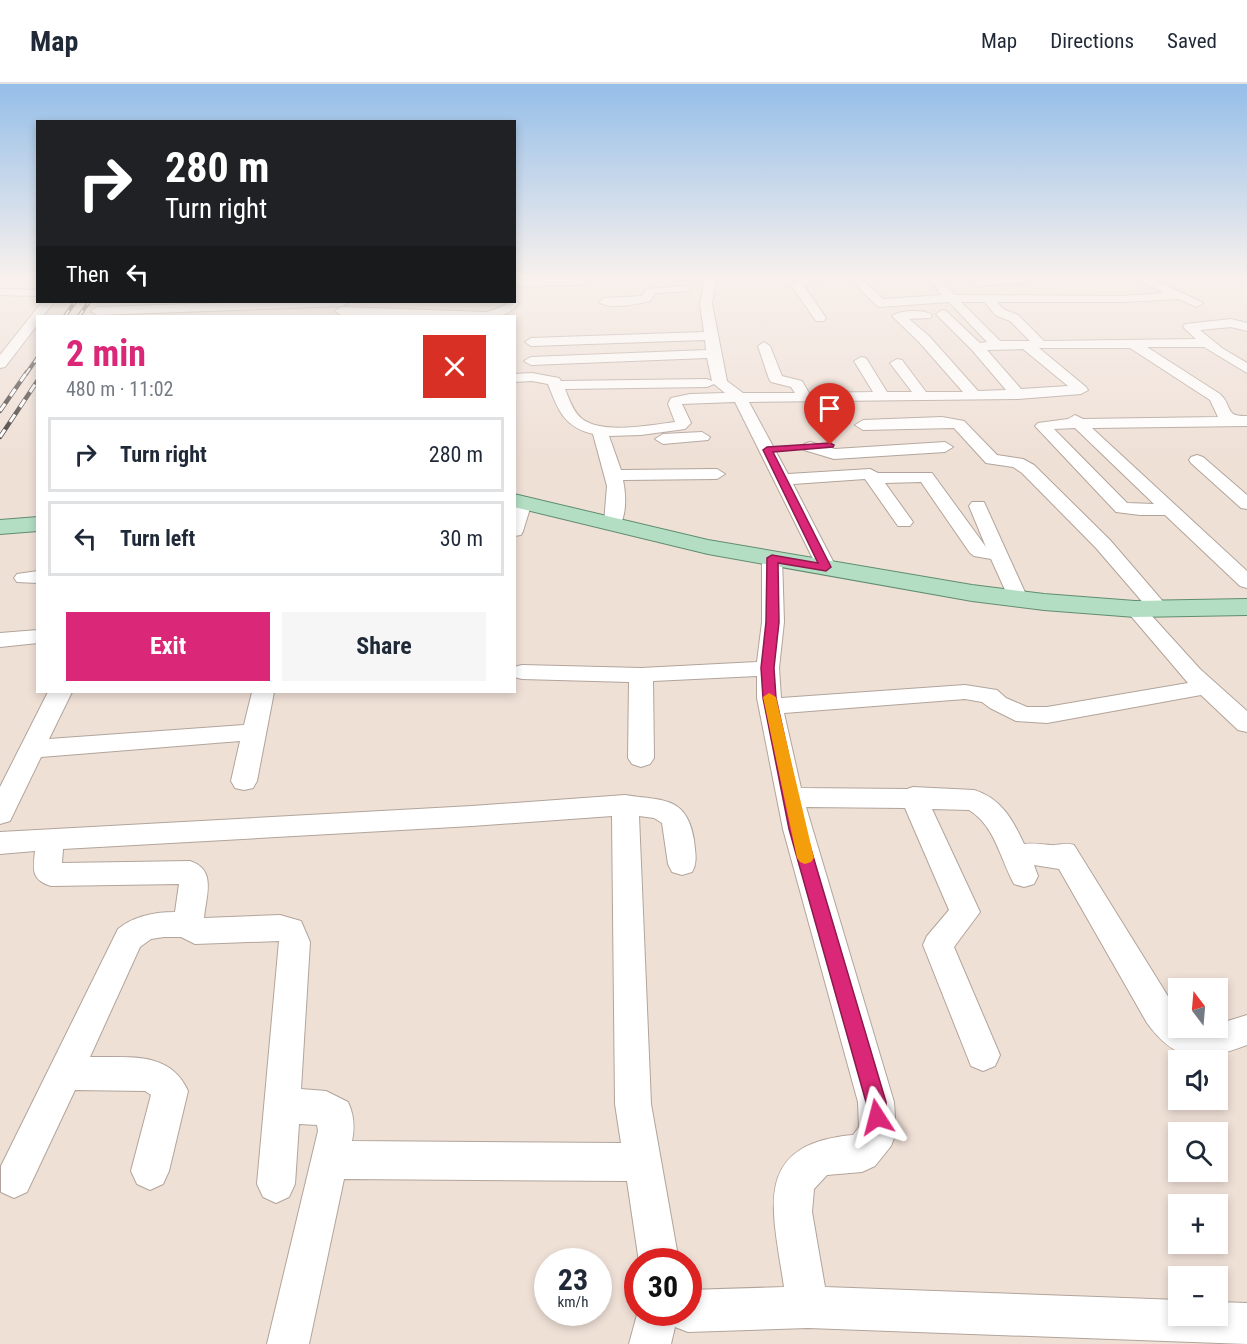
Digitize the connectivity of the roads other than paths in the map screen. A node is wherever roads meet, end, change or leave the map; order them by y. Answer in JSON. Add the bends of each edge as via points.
{"nodes":[{"id":1,"x":19,"y":338,"type":"edge"},
{"id":2,"x":531,"y":338,"type":"edge"},
{"id":3,"x":579,"y":338,"type":"edge"},
{"id":4,"x":712,"y":338,"type":"edge"},
{"id":5,"x":920,"y":338,"type":"edge"},
{"id":6,"x":967,"y":338,"type":"edge"},
{"id":7,"x":990,"y":338,"type":"edge"},
{"id":8,"x":1029,"y":338,"type":"edge"},
{"id":9,"x":1200,"y":338,"type":"edge"},
{"id":10,"x":531,"y":342,"type":"junction"},
{"id":11,"x":1206,"y":343,"type":"junction"},
{"id":12,"x":1133,"y":344,"type":"junction"},
{"id":13,"x":997,"y":345,"type":"junction"},
{"id":14,"x":1034,"y":345,"type":"junction"},
{"id":15,"x":764,"y":346,"type":"dead end"},
{"id":16,"x":977,"y":347,"type":"junction"},
{"id":17,"x":712,"y":354,"type":"junction"},
{"id":18,"x":2,"y":358,"type":"edge"},
{"id":19,"x":531,"y":361,"type":"junction"},
{"id":20,"x":861,"y":361,"type":"dead end"},
{"id":21,"x":897,"y":363,"type":"dead end"},
{"id":22,"x":1247,"y":369,"type":"edge"},
{"id":23,"x":532,"y":377,"type":"junction"},
{"id":24,"x":516,"y":378,"type":"edge"},
{"id":25,"x":699,"y":383,"type":"junction"},
{"id":26,"x":720,"y":383,"type":"junction"},
{"id":27,"x":556,"y":385,"type":"junction"},
{"id":28,"x":1044,"y":393,"type":"junction"},
{"id":29,"x":1018,"y":394,"type":"junction"},
{"id":30,"x":922,"y":396,"type":"junction"},
{"id":31,"x":974,"y":396,"type":"junction"},
{"id":32,"x":739,"y":397,"type":"junction"},
{"id":33,"x":804,"y":397,"type":"junction"},
{"id":34,"x":842,"y":397,"type":"junction"},
{"id":35,"x":883,"y":397,"type":"junction"},
{"id":36,"x":900,"y":397,"type":"junction"},
{"id":37,"x":706,"y":398,"type":"junction"},
{"id":38,"x":1059,"y":406,"type":"junction"},
{"id":39,"x":915,"y":413,"type":"junction"},
{"id":40,"x":1080,"y":423,"type":"junction"},
{"id":41,"x":1242,"y":427,"type":"edge"},
{"id":42,"x":866,"y":433,"type":"junction"},
{"id":43,"x":702,"y":436,"type":"dead end"},
{"id":44,"x":602,"y":437,"type":"junction"},
{"id":45,"x":1099,"y":440,"type":"junction"},
{"id":46,"x":945,"y":447,"type":"dead end"},
{"id":47,"x":767,"y":450,"type":"junction"},
{"id":48,"x":1197,"y":460,"type":"dead end"},
{"id":49,"x":717,"y":474,"type":"dead end"},
{"id":50,"x":616,"y":476,"type":"junction"},
{"id":51,"x":876,"y":478,"type":"junction"},
{"id":52,"x":783,"y":479,"type":"junction"},
{"id":53,"x":519,"y":501,"type":"edge"},
{"id":54,"x":1247,"y":504,"type":"edge"},
{"id":55,"x":978,"y":506,"type":"dead end"},
{"id":56,"x":1172,"y":509,"type":"junction"},
{"id":57,"x":516,"y":519,"type":"edge"},
{"id":58,"x":904,"y":522,"type":"dead end"},
{"id":59,"x":613,"y":523,"type":"junction"},
{"id":60,"x":36,"y":524,"type":"edge"},
{"id":61,"x":0,"y":527,"type":"edge"},
{"id":62,"x":999,"y":554,"type":"junction"},
{"id":63,"x":772,"y":558,"type":"junction"},
{"id":64,"x":826,"y":567,"type":"junction"},
{"id":65,"x":1247,"y":582,"type":"edge"},
{"id":66,"x":1018,"y":598,"type":"junction"},
{"id":67,"x":1247,"y":606,"type":"edge"},
{"id":68,"x":1147,"y":609,"type":"junction"},
{"id":69,"x":36,"y":636,"type":"edge"},
{"id":70,"x":0,"y":640,"type":"edge"},
{"id":71,"x":768,"y":668,"type":"junction"},
{"id":72,"x":522,"y":672,"type":"dead end"},
{"id":73,"x":641,"y":675,"type":"junction"},
{"id":74,"x":1206,"y":687,"type":"junction"},
{"id":75,"x":60,"y":693,"type":"edge"},
{"id":76,"x":263,"y":693,"type":"edge"},
{"id":77,"x":771,"y":706,"type":"junction"},
{"id":78,"x":1247,"y":724,"type":"edge"},
{"id":79,"x":254,"y":732,"type":"junction"},
{"id":80,"x":32,"y":749,"type":"junction"},
{"id":81,"x":641,"y":758,"type":"dead end"},
{"id":82,"x":8,"y":779,"type":"edge"},
{"id":83,"x":244,"y":781,"type":"dead end"},
{"id":84,"x":790,"y":797,"type":"junction"},
{"id":85,"x":914,"y":797,"type":"junction"},
{"id":86,"x":625,"y":806,"type":"junction"},
{"id":87,"x":0,"y":814,"type":"edge"},
{"id":88,"x":50,"y":839,"type":"junction"},
{"id":89,"x":0,"y":843,"type":"edge"},
{"id":90,"x":682,"y":864,"type":"dead end"},
{"id":91,"x":188,"y":925,"type":"junction"},
{"id":92,"x":1247,"y":1030,"type":"edge"},
{"id":93,"x":983,"y":1055,"type":"dead end"},
{"id":94,"x":65,"y":1073,"type":"junction"},
{"id":95,"x":283,"y":1105,"type":"junction"},
{"id":96,"x":330,"y":1160,"type":"junction"},
{"id":97,"x":643,"y":1162,"type":"junction"},
{"id":98,"x":150,"y":1171,"type":"dead end"},
{"id":99,"x":15,"y":1179,"type":"dead end"},
{"id":100,"x":276,"y":1184,"type":"dead end"},
{"id":101,"x":657,"y":1248,"type":"edge"},
{"id":102,"x":808,"y":1307,"type":"junction"},
{"id":103,"x":702,"y":1311,"type":"edge"},
{"id":104,"x":1247,"y":1324,"type":"edge"},
{"id":105,"x":654,"y":1326,"type":"edge"},
{"id":106,"x":288,"y":1344,"type":"edge"},
{"id":107,"x":650,"y":1344,"type":"edge"}],
"edges":[{"from":1,"to":18,"type":"street"},
{"from":2,"to":10,"type":"street"},
{"from":3,"to":10,"type":"street"},
{"from":4,"to":17,"type":"street"},
{"from":5,"to":31,"type":"street"},
{"from":6,"to":16,"type":"street"},
{"from":7,"to":13,"type":"street"},
{"from":8,"to":14,"type":"street"},
{"from":9,"to":11,"type":"street"},
{"from":10,"to":19,"type":"street"},
{"from":11,"to":12,"type":"street"},
{"from":11,"to":22,"type":"street"},
{"from":12,"to":14,"type":"street"},
{"from":12,"to":41,"type":"street","via":[[1215,397],[1222,413]]},
{"from":13,"to":14,"type":"street"},
{"from":13,"to":16,"type":"street"},
{"from":14,"to":28,"type":"street","via":[[1081,390]]},
{"from":15,"to":33,"type":"street","via":[[776,379],[797,384]]},
{"from":16,"to":29,"type":"street"},
{"from":17,"to":19,"type":"street"},
{"from":17,"to":26,"type":"street"},
{"from":19,"to":23,"type":"street"},
{"from":20,"to":35,"type":"street"},
{"from":21,"to":30,"type":"street"},
{"from":23,"to":24,"type":"street"},
{"from":23,"to":27,"type":"street","via":[[549,379]]},
{"from":25,"to":26,"type":"street"},
{"from":25,"to":27,"type":"street"},
{"from":25,"to":37,"type":"street"},
{"from":26,"to":32,"type":"street"},
{"from":27,"to":44,"type":"street","via":[[576,422]]},
{"from":28,"to":29,"type":"street"},
{"from":28,"to":38,"type":"street"},
{"from":29,"to":31,"type":"street"},
{"from":30,"to":31,"type":"street"},
{"from":30,"to":36,"type":"street"},
{"from":32,"to":33,"type":"street"},
{"from":32,"to":37,"type":"street"},
{"from":32,"to":47,"type":"street"},
{"from":33,"to":34,"type":"street"},
{"from":34,"to":35,"type":"street"},
{"from":34,"to":42,"type":"street"},
{"from":35,"to":36,"type":"street"},
{"from":36,"to":39,"type":"street"},
{"from":37,"to":44,"type":"street","via":[[676,401],[683,423],[680,426]]},
{"from":38,"to":39,"type":"street"},
{"from":38,"to":40,"type":"street"},
{"from":39,"to":42,"type":"street"},
{"from":40,"to":41,"type":"street"},
{"from":40,"to":45,"type":"street"},
{"from":40,"to":56,"type":"street","via":[[1043,426],[1122,508]]},
{"from":41,"to":45,"type":"street","via":[[1232,435]]},
{"from":42,"to":46,"type":"street"},
{"from":42,"to":47,"type":"street","via":[[834,454],[810,447]]},
{"from":42,"to":68,"type":"street","via":[[942,422],[959,424],[992,460],[1017,462],[1028,469],[1103,544]]},
{"from":43,"to":44,"type":"street"},
{"from":44,"to":50,"type":"street"},
{"from":45,"to":56,"type":"street"},
{"from":47,"to":52,"type":"street"},
{"from":48,"to":54,"type":"street"},
{"from":49,"to":50,"type":"street"},
{"from":50,"to":59,"type":"street","via":[[618,500]]},
{"from":51,"to":52,"type":"street","via":[[866,473]]},
{"from":51,"to":58,"type":"street"},
{"from":51,"to":62,"type":"street","via":[[926,477],[977,549]]},
{"from":52,"to":64,"type":"street"},
{"from":53,"to":57,"type":"street"},
{"from":53,"to":59,"type":"main road"},
{"from":55,"to":62,"type":"street"},
{"from":56,"to":65,"type":"street"},
{"from":59,"to":63,"type":"main road","via":[[708,547]]},
{"from":60,"to":61,"type":"main road"},
{"from":62,"to":66,"type":"street"},
{"from":63,"to":64,"type":"main road"},
{"from":63,"to":71,"type":"street"},
{"from":64,"to":66,"type":"main road"},
{"from":66,"to":68,"type":"main road"},
{"from":67,"to":68,"type":"main road"},
{"from":68,"to":74,"type":"street"},
{"from":69,"to":70,"type":"street"},
{"from":71,"to":73,"type":"street"},
{"from":71,"to":77,"type":"street"},
{"from":72,"to":73,"type":"street"},
{"from":73,"to":81,"type":"street"},
{"from":74,"to":77,"type":"street","via":[[1047,715],[1024,715],[989,695],[964,692]]},
{"from":74,"to":78,"type":"street"},
{"from":75,"to":80,"type":"street"},
{"from":76,"to":79,"type":"street"},
{"from":77,"to":84,"type":"street"},
{"from":79,"to":80,"type":"street"},
{"from":79,"to":83,"type":"street"},
{"from":80,"to":82,"type":"street"},
{"from":82,"to":87,"type":"street"},
{"from":84,"to":85,"type":"street"},
{"from":84,"to":102,"type":"street","via":[[876,1102],[878,1133],[862,1153],[815,1160],[795,1181],[793,1212]]},
{"from":85,"to":92,"type":"street","via":[[974,800],[987,805],[998,819],[1019,866],[1040,854],[1066,857],[1181,1043],[1223,1039]]},
{"from":85,"to":93,"type":"street","via":[[965,912],[938,945]]},
{"from":86,"to":88,"type":"street"},
{"from":86,"to":90,"type":"street","via":[[670,813],[676,821]]},
{"from":86,"to":97,"type":"street","via":[[633,1104]]},
{"from":88,"to":89,"type":"street"},
{"from":88,"to":91,"type":"street","via":[[46,870],[51,875],[190,872],[194,877]]},
{"from":91,"to":94,"type":"street","via":[[150,926],[129,938]]},
{"from":91,"to":95,"type":"street","via":[[195,931],[290,930],[295,942]]},
{"from":94,"to":98,"type":"street","via":[[149,1075],[165,1084],[170,1091]]},
{"from":94,"to":99,"type":"street"},
{"from":95,"to":96,"type":"street","via":[[326,1107],[335,1114]]},
{"from":95,"to":100,"type":"street"},
{"from":96,"to":97,"type":"street"},
{"from":96,"to":106,"type":"street"},
{"from":97,"to":101,"type":"street"},
{"from":102,"to":103,"type":"street"},
{"from":102,"to":104,"type":"street"},
{"from":105,"to":107,"type":"street"}]}
